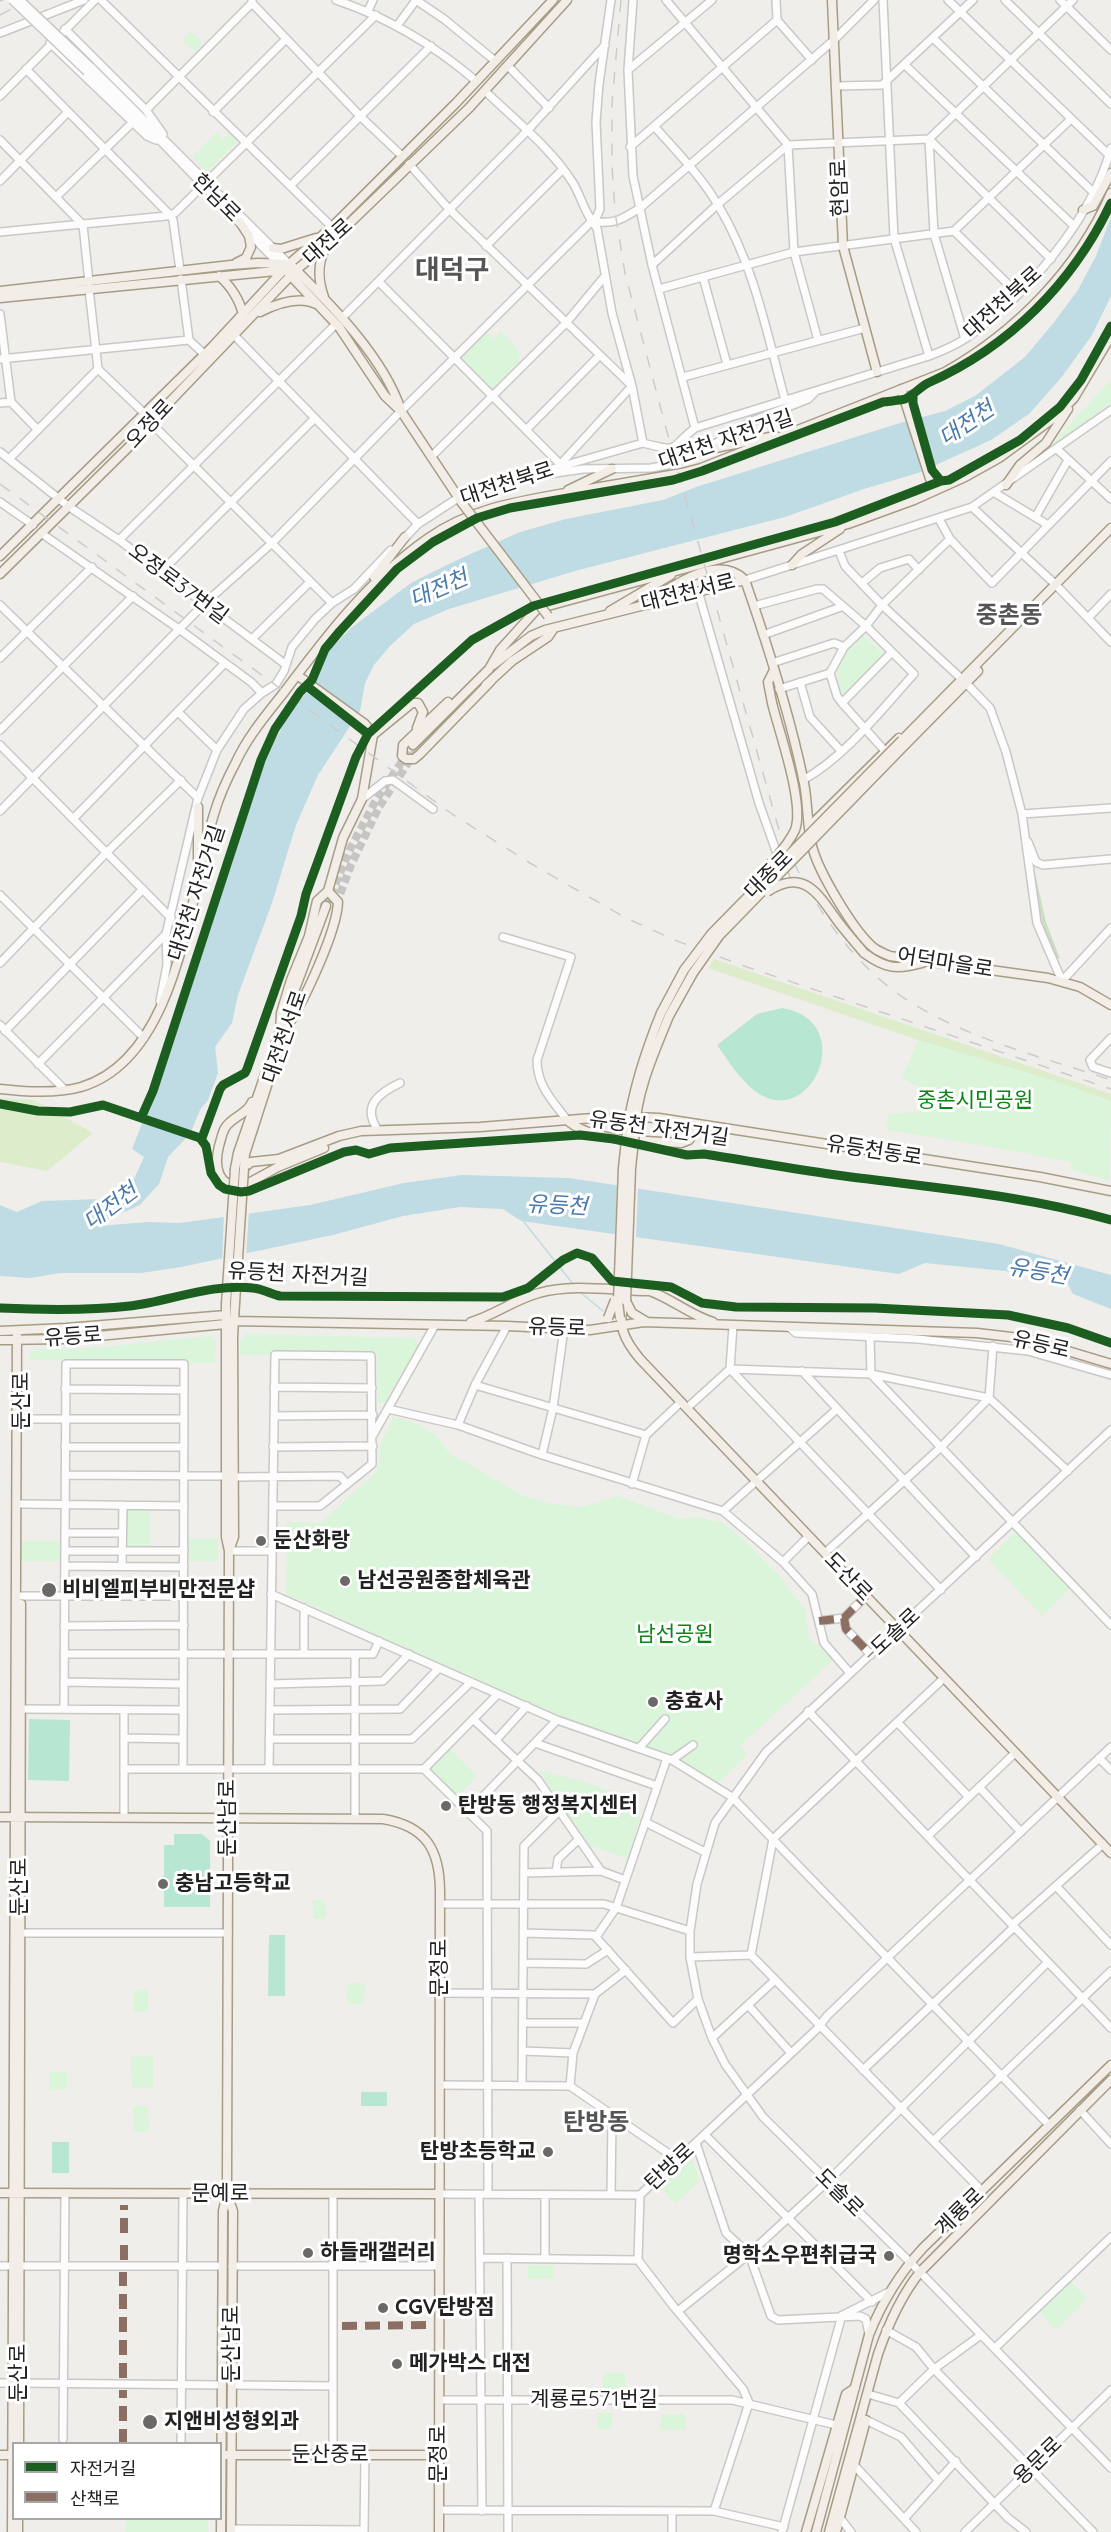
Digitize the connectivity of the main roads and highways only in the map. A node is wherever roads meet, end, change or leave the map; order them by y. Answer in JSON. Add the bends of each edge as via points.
{"nodes":[{"id":1,"x":553,"y":0,"type":"edge"},
{"id":2,"x":567,"y":0,"type":"edge"},
{"id":3,"x":832,"y":0,"type":"edge"},
{"id":4,"x":1111,"y":173,"type":"edge"},
{"id":5,"x":1111,"y":193,"type":"edge"},
{"id":6,"x":1083,"y":210,"type":"road end"},
{"id":7,"x":240,"y":222,"type":"road end"},
{"id":8,"x":326,"y":240,"type":"junction"},
{"id":9,"x":273,"y":248,"type":"road end"},
{"id":10,"x":231,"y":265,"type":"junction"},
{"id":11,"x":288,"y":269,"type":"junction"},
{"id":12,"x":181,"y":275,"type":"junction"},
{"id":13,"x":219,"y":276,"type":"junction"},
{"id":14,"x":89,"y":286,"type":"junction"},
{"id":15,"x":0,"y":291,"type":"edge"},
{"id":16,"x":0,"y":298,"type":"edge"},
{"id":17,"x":321,"y":302,"type":"junction"},
{"id":18,"x":248,"y":316,"type":"junction"},
{"id":19,"x":1111,"y":336,"type":"edge"},
{"id":20,"x":877,"y":372,"type":"road end"},
{"id":21,"x":901,"y":389,"type":"junction"},
{"id":22,"x":1074,"y":398,"type":"junction"},
{"id":23,"x":785,"y":435,"type":"junction"},
{"id":24,"x":705,"y":450,"type":"road end"},
{"id":25,"x":612,"y":469,"type":"road end"},
{"id":26,"x":1006,"y":485,"type":"road end"},
{"id":27,"x":934,"y":491,"type":"junction"},
{"id":28,"x":559,"y":494,"type":"junction"},
{"id":29,"x":848,"y":524,"type":"junction"},
{"id":30,"x":1111,"y":528,"type":"edge"},
{"id":31,"x":1111,"y":536,"type":"edge"},
{"id":32,"x":405,"y":537,"type":"road end"},
{"id":33,"x":0,"y":556,"type":"edge"},
{"id":34,"x":792,"y":565,"type":"road end"},
{"id":35,"x":679,"y":570,"type":"junction"},
{"id":36,"x":0,"y":574,"type":"edge"},
{"id":37,"x":745,"y":580,"type":"junction"},
{"id":38,"x":1057,"y":586,"type":"junction"},
{"id":39,"x":645,"y":604,"type":"junction"},
{"id":40,"x":605,"y":614,"type":"junction"},
{"id":41,"x":555,"y":628,"type":"junction"},
{"id":42,"x":320,"y":645,"type":"junction"},
{"id":43,"x":773,"y":667,"type":"junction"},
{"id":44,"x":489,"y":669,"type":"junction"},
{"id":45,"x":297,"y":675,"type":"junction"},
{"id":46,"x":415,"y":733,"type":"junction"},
{"id":47,"x":373,"y":735,"type":"junction"},
{"id":48,"x":907,"y":739,"type":"junction"},
{"id":49,"x":414,"y":752,"type":"junction"},
{"id":50,"x":198,"y":803,"type":"road end"},
{"id":51,"x":810,"y":826,"type":"junction"},
{"id":52,"x":812,"y":846,"type":"junction"},
{"id":53,"x":199,"y":876,"type":"junction"},
{"id":54,"x":328,"y":891,"type":"junction"},
{"id":55,"x":754,"y":895,"type":"junction"},
{"id":56,"x":330,"y":907,"type":"tunnel mouth"},
{"id":57,"x":924,"y":962,"type":"junction"},
{"id":58,"x":1111,"y":1005,"type":"edge"},
{"id":59,"x":283,"y":1029,"type":"junction"},
{"id":60,"x":266,"y":1071,"type":"junction"},
{"id":61,"x":0,"y":1089,"type":"edge"},
{"id":62,"x":632,"y":1118,"type":"junction"},
{"id":63,"x":567,"y":1120,"type":"junction"},
{"id":64,"x":699,"y":1125,"type":"junction"},
{"id":65,"x":631,"y":1131,"type":"junction"},
{"id":66,"x":333,"y":1138,"type":"junction"},
{"id":67,"x":249,"y":1143,"type":"junction"},
{"id":68,"x":265,"y":1161,"type":"junction"},
{"id":69,"x":239,"y":1169,"type":"junction"},
{"id":70,"x":1111,"y":1191,"type":"edge"},
{"id":71,"x":620,"y":1272,"type":"junction"},
{"id":72,"x":626,"y":1301,"type":"junction"},
{"id":73,"x":229,"y":1320,"type":"junction"},
{"id":74,"x":621,"y":1322,"type":"junction"},
{"id":75,"x":647,"y":1323,"type":"junction"},
{"id":76,"x":462,"y":1325,"type":"junction"},
{"id":77,"x":729,"y":1326,"type":"junction"},
{"id":78,"x":0,"y":1330,"type":"edge"},
{"id":79,"x":590,"y":1330,"type":"junction"},
{"id":80,"x":19,"y":1331,"type":"junction"},
{"id":81,"x":0,"y":1340,"type":"edge"},
{"id":82,"x":19,"y":1340,"type":"junction"},
{"id":83,"x":1111,"y":1364,"type":"edge"},
{"id":84,"x":19,"y":1419,"type":"junction"},
{"id":85,"x":18,"y":1709,"type":"junction"},
{"id":86,"x":0,"y":1817,"type":"edge"},
{"id":87,"x":18,"y":1817,"type":"junction"},
{"id":88,"x":228,"y":1818,"type":"junction"},
{"id":89,"x":1111,"y":1853,"type":"edge"},
{"id":90,"x":1111,"y":2065,"type":"edge"},
{"id":91,"x":1111,"y":2079,"type":"edge"},
{"id":92,"x":0,"y":2193,"type":"edge"},
{"id":93,"x":16,"y":2193,"type":"junction"},
{"id":94,"x":227,"y":2193,"type":"junction"},
{"id":95,"x":439,"y":2194,"type":"junction"},
{"id":96,"x":15,"y":2383,"type":"junction"},
{"id":97,"x":855,"y":2388,"type":"junction"},
{"id":98,"x":867,"y":2398,"type":"junction"},
{"id":99,"x":13,"y":2442,"type":"edge"},
{"id":100,"x":19,"y":2442,"type":"edge"},
{"id":101,"x":221,"y":2442,"type":"edge"},
{"id":102,"x":222,"y":2454,"type":"edge"},
{"id":103,"x":231,"y":2454,"type":"junction"},
{"id":104,"x":439,"y":2455,"type":"junction"},
{"id":105,"x":222,"y":2467,"type":"edge"},
{"id":106,"x":227,"y":2531,"type":"edge"},
{"id":107,"x":439,"y":2532,"type":"edge"},
{"id":108,"x":806,"y":2532,"type":"edge"},
{"id":109,"x":816,"y":2532,"type":"edge"},
{"id":110,"x":829,"y":2532,"type":"edge"},
{"id":111,"x":836,"y":2532,"type":"edge"}],
"edges":[{"from":1,"to":8,"type":"main road","name":"대전로","via":[[332,227]]},
{"from":2,"to":8,"type":"main road","name":"대전로","via":[[485,91]]},
{"from":3,"to":20,"type":"main road","name":"현암로","via":[[843,246]]},
{"from":4,"to":6,"type":"main road","via":[[1093,206]]},
{"from":5,"to":21,"type":"main road","via":[[1067,268],[1018,321],[945,372]]},
{"from":7,"to":10,"type":"main road","via":[[251,247],[246,258]]},
{"from":8,"to":9,"type":"main road"},
{"from":8,"to":11,"type":"main road","name":"대전로"},
{"from":8,"to":17,"type":"main road","via":[[318,282]]},
{"from":10,"to":11,"type":"main road","name":"대전로","via":[[258,263]]},
{"from":10,"to":12,"type":"main road","name":"대전로"},
{"from":11,"to":13,"type":"main road","name":"대전로"},
{"from":11,"to":17,"type":"main road","name":"한남로"},
{"from":11,"to":18,"type":"main road","name":"오정로"},
{"from":12,"to":13,"type":"main road","name":"대전로"},
{"from":12,"to":14,"type":"main road","name":"대전로"},
{"from":13,"to":18,"type":"main road"},
{"from":14,"to":15,"type":"main road","name":"대전로"},
{"from":14,"to":16,"type":"main road","name":"대전로"},
{"from":17,"to":18,"type":"main road","via":[[275,304]]},
{"from":17,"to":41,"type":"main road","name":"한남로","bridge":true,"via":[[394,390],[401,411],[460,500]]},
{"from":18,"to":33,"type":"main road","name":"오정로","via":[[204,354]]},
{"from":18,"to":36,"type":"main road","name":"오정로","via":[[152,424]]},
{"from":19,"to":22,"type":"main road"},
{"from":21,"to":23,"type":"main road"},
{"from":21,"to":27,"type":"main road"},
{"from":22,"to":26,"type":"main road","via":[[1046,443],[1020,465]]},
{"from":22,"to":27,"type":"main road","via":[[1007,452]]},
{"from":23,"to":24,"type":"main road"},
{"from":23,"to":28,"type":"main road","via":[[682,473]]},
{"from":25,"to":28,"type":"main road"},
{"from":27,"to":29,"type":"main road"},
{"from":28,"to":42,"type":"main road","via":[[500,504],[435,534],[386,572]]},
{"from":29,"to":34,"type":"main road"},
{"from":29,"to":35,"type":"main road"},
{"from":30,"to":38,"type":"main road","name":"대종로"},
{"from":31,"to":38,"type":"main road","name":"대종로"},
{"from":32,"to":42,"type":"main road","via":[[335,620]]},
{"from":35,"to":40,"type":"main road"},
{"from":35,"to":44,"type":"main road","via":[[537,609],[500,650]]},
{"from":37,"to":39,"type":"main road","name":"대전천서로"},
{"from":37,"to":39,"type":"main road","via":[[734,573],[712,570],[685,579]]},
{"from":37,"to":43,"type":"main road","name":"어덕마을로"},
{"from":38,"to":48,"type":"main road","name":"대종로"},
{"from":39,"to":40,"type":"main road","name":"대전천서로"},
{"from":40,"to":41,"type":"main road","name":"대전천서로"},
{"from":41,"to":44,"type":"main road","via":[[531,636]]},
{"from":41,"to":49,"type":"main road","name":"대전천서로","via":[[512,661]]},
{"from":42,"to":45,"type":"main road"},
{"from":43,"to":51,"type":"main road","name":"어덕마을로","via":[[803,780]]},
{"from":43,"to":55,"type":"main road","bridge":true,"via":[[768,682],[798,820]]},
{"from":44,"to":46,"type":"main road"},
{"from":44,"to":49,"type":"main road"},
{"from":45,"to":47,"type":"main road","via":[[365,724]]},
{"from":45,"to":53,"type":"main road","via":[[236,760],[214,814]]},
{"from":46,"to":47,"type":"main road","via":[[423,712],[418,703],[412,703]]},
{"from":46,"to":49,"type":"main road","via":[[401,750],[406,759]]},
{"from":47,"to":54,"type":"main road","via":[[362,799],[343,838]]},
{"from":48,"to":51,"type":"main road","via":[[903,735],[885,751]]},
{"from":48,"to":52,"type":"main road"},
{"from":48,"to":55,"type":"main road","name":"대종로","bridge":true},
{"from":50,"to":53,"type":"main road"},
{"from":51,"to":52,"type":"main road","name":"어덕마을로"},
{"from":52,"to":57,"type":"main road","name":"어덕마을로","via":[[838,899],[874,948],[890,956]]},
{"from":53,"to":61,"type":"main road","name":"대전천북로","via":[[182,947],[159,1009],[133,1054],[108,1074],[82,1086],[47,1091]]},
{"from":54,"to":59,"type":"main road","via":[[318,901],[281,1013]]},
{"from":54,"to":59,"type":"main road","via":[[338,902],[332,930],[307,990]]},
{"from":55,"to":57,"type":"main road","bridge":true,"via":[[785,883],[808,886],[823,898],[848,934],[875,961],[900,969]]},
{"from":55,"to":62,"type":"main road","name":"대종로","bridge":true,"via":[[665,1015],[645,1052],[634,1089]]},
{"from":56,"to":59,"type":"main road","name":"대전천서로"},
{"from":57,"to":58,"type":"main road","name":"어덕마을로","via":[[1062,981]]},
{"from":59,"to":60,"type":"main road"},
{"from":59,"to":67,"type":"main road","name":"대전천서로"},
{"from":60,"to":66,"type":"main road","via":[[249,1109],[224,1130],[216,1161],[225,1183],[236,1187],[251,1183],[324,1147]]},
{"from":60,"to":69,"type":"main road","via":[[238,1153]]},
{"from":62,"to":63,"type":"main road","name":"유등천동로"},
{"from":62,"to":64,"type":"main road","name":"유등천동로"},
{"from":62,"to":65,"type":"main road","name":"대종로"},
{"from":63,"to":64,"type":"main road","via":[[595,1135],[681,1143],[689,1140]]},
{"from":63,"to":66,"type":"main road","name":"유등천동로","via":[[361,1131]]},
{"from":64,"to":70,"type":"main road","name":"유등천동로"},
{"from":65,"to":71,"type":"main road","name":"대종로","bridge":true,"via":[[623,1168]]},
{"from":65,"to":72,"type":"main road","name":"대종로","bridge":true},
{"from":66,"to":68,"type":"main road","name":"유등천동로"},
{"from":67,"to":68,"type":"main road","via":[[251,1155]]},
{"from":67,"to":69,"type":"main road","name":"대전천서로"},
{"from":68,"to":69,"type":"main road","name":"유등천동로","via":[[251,1162]]},
{"from":69,"to":73,"type":"main road","name":"둔산남로","bridge":true},
{"from":71,"to":74,"type":"main road","name":"대종로","bridge":true},
{"from":71,"to":79,"type":"main road","bridge":true,"via":[[613,1311]]},
{"from":72,"to":74,"type":"main road","name":"대종로","bridge":true},
{"from":72,"to":75,"type":"main road","via":[[627,1307]]},
{"from":73,"to":76,"type":"main road","name":"유등로"},
{"from":73,"to":80,"type":"main road","name":"유등로"},
{"from":73,"to":82,"type":"main road","name":"유등로"},
{"from":73,"to":88,"type":"main road","name":"둔산남로","via":[[234,1538],[229,1551]]},
{"from":74,"to":75,"type":"main road","name":"유등로"},
{"from":74,"to":79,"type":"main road","name":"유등로"},
{"from":74,"to":89,"type":"main road","name":"도산로","via":[[626,1342],[684,1405]]},
{"from":75,"to":77,"type":"main road","name":"유등로"},
{"from":76,"to":77,"type":"main road","via":[[556,1288],[650,1291],[699,1318]]},
{"from":76,"to":79,"type":"main road","name":"유등로"},
{"from":77,"to":83,"type":"main road","name":"유등로","via":[[978,1333],[1028,1340]]},
{"from":78,"to":80,"type":"main road","name":"유등로"},
{"from":80,"to":82,"type":"main road","name":"둔산로"},
{"from":81,"to":82,"type":"main road","name":"유등로"},
{"from":82,"to":84,"type":"main road","name":"둔산로"},
{"from":84,"to":85,"type":"main road","name":"둔산로"},
{"from":84,"to":85,"type":"main road","name":"둔산로"},
{"from":85,"to":87,"type":"main road","name":"둔산로"},
{"from":86,"to":87,"type":"main road","name":"문정로"},
{"from":87,"to":88,"type":"main road","name":"문정로"},
{"from":87,"to":93,"type":"main road","name":"둔산로"},
{"from":88,"to":94,"type":"main road","name":"둔산남로"},
{"from":88,"to":95,"type":"main road","name":"문정로","via":[[355,1818],[397,1822],[420,1834],[432,1849],[437,1861],[440,1904]]},
{"from":90,"to":97,"type":"main road","name":"계룡로","via":[[909,2263],[879,2309]]},
{"from":91,"to":98,"type":"main road","name":"계룡로","via":[[909,2285],[886,2330]]},
{"from":92,"to":93,"type":"main road","name":"문예로"},
{"from":93,"to":94,"type":"main road","name":"문예로"},
{"from":93,"to":96,"type":"main road","name":"둔산로"},
{"from":94,"to":95,"type":"main road","name":"문예로"},
{"from":94,"to":101,"type":"main road","name":"둔산남로","via":[[223,2211]]},
{"from":94,"to":103,"type":"main road","name":"둔산남로","via":[[233,2211]]},
{"from":95,"to":104,"type":"main road","name":"문정로"},
{"from":96,"to":99,"type":"main road","name":"둔산로"},
{"from":96,"to":100,"type":"main road","name":"둔산로"},
{"from":97,"to":108,"type":"main road","name":"계룡로","via":[[846,2394]]},
{"from":97,"to":109,"type":"main road","name":"계룡로"},
{"from":98,"to":110,"type":"main road","name":"계룡로"},
{"from":98,"to":111,"type":"main road","name":"계룡로","via":[[866,2420]]},
{"from":102,"to":103,"type":"main road","name":"둔산중로"},
{"from":103,"to":104,"type":"main road","name":"둔산중로"},
{"from":103,"to":106,"type":"main road","name":"둔산남로"},
{"from":104,"to":107,"type":"main road","name":"문정로"},
{"from":105,"to":106,"type":"main road","name":"둔산남로"}]}
